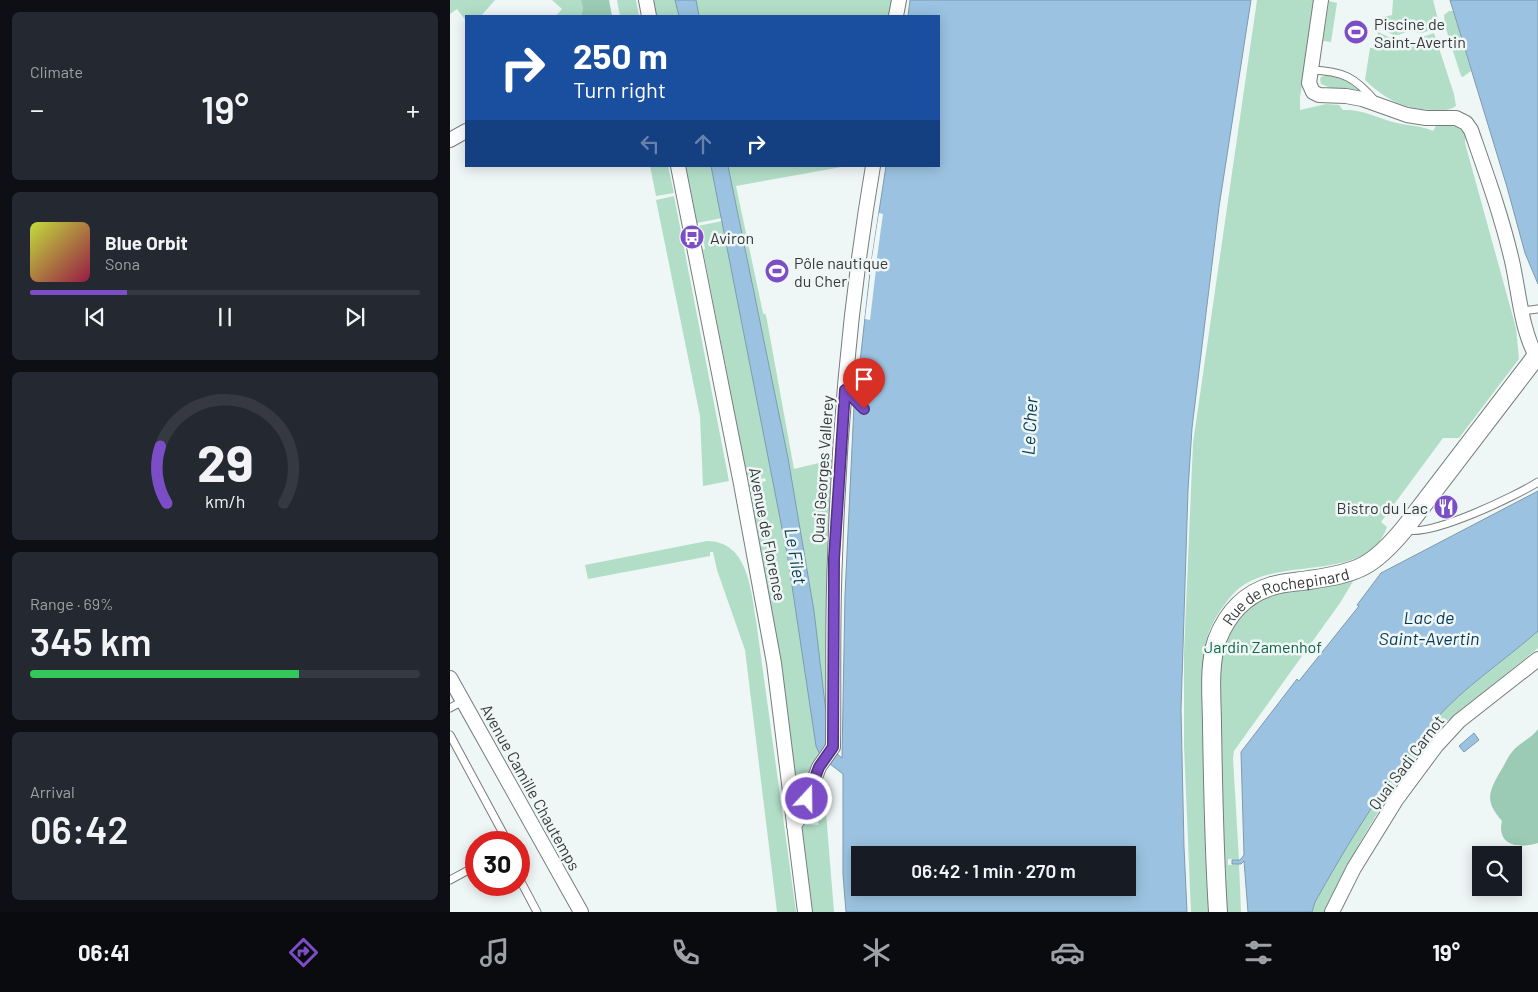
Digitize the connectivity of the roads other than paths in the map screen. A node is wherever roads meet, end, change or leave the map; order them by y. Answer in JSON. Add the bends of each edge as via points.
{"nodes":[{"id":1,"x":646,"y":0,"type":"edge"},
{"id":2,"x":899,"y":0,"type":"edge"},
{"id":3,"x":1321,"y":0,"type":"edge"},
{"id":4,"x":649,"y":15,"type":"edge"},
{"id":5,"x":896,"y":15,"type":"edge"},
{"id":6,"x":1311,"y":70,"type":"junction"},
{"id":7,"x":1378,"y":104,"type":"junction"},
{"id":8,"x":465,"y":132,"type":"edge"},
{"id":9,"x":450,"y":140,"type":"edge"},
{"id":10,"x":678,"y":167,"type":"edge"},
{"id":11,"x":873,"y":167,"type":"edge"},
{"id":12,"x":1538,"y":309,"type":"edge"},
{"id":13,"x":1522,"y":311,"type":"junction"},
{"id":14,"x":1537,"y":355,"type":"edge"},
{"id":15,"x":845,"y":390,"type":"junction"},
{"id":16,"x":864,"y":409,"type":"dead end"},
{"id":17,"x":1538,"y":482,"type":"edge"},
{"id":18,"x":1405,"y":528,"type":"junction"},
{"id":19,"x":1538,"y":659,"type":"edge"},
{"id":20,"x":450,"y":678,"type":"edge"},
{"id":21,"x":463,"y":701,"type":"junction"},
{"id":22,"x":450,"y":708,"type":"edge"},
{"id":23,"x":450,"y":735,"type":"edge"},
{"id":24,"x":794,"y":826,"type":"junction"},
{"id":25,"x":502,"y":831,"type":"edge"},
{"id":26,"x":465,"y":872,"type":"edge"},
{"id":27,"x":450,"y":880,"type":"edge"},
{"id":28,"x":529,"y":896,"type":"edge"},
{"id":29,"x":537,"y":912,"type":"edge"},
{"id":30,"x":581,"y":912,"type":"edge"},
{"id":31,"x":805,"y":912,"type":"edge"},
{"id":32,"x":1218,"y":912,"type":"edge"},
{"id":33,"x":1332,"y":912,"type":"edge"}],
"edges":[{"from":1,"to":4,"type":"street"},
{"from":2,"to":5,"type":"street"},
{"from":3,"to":6,"type":"street"},
{"from":6,"to":7,"type":"lane","via":[[1348,77],[1363,86]]},
{"from":6,"to":7,"type":"street","via":[[1309,83],[1319,96],[1346,96]]},
{"from":7,"to":13,"type":"street","via":[[1407,115],[1456,118],[1471,130],[1508,243]]},
{"from":8,"to":9,"type":"street"},
{"from":10,"to":24,"type":"street","name":"Avenue de Florence","via":[[774,663]]},
{"from":11,"to":15,"type":"street","name":"Quai Georges Vallerey"},
{"from":12,"to":13,"type":"lane"},
{"from":13,"to":14,"type":"street","via":[[1529,341]]},
{"from":14,"to":18,"type":"street","name":"Rue de Rochepinard"},
{"from":15,"to":16,"type":"lane"},
{"from":15,"to":24,"type":"street","name":"Quai Georges Vallerey","via":[[834,559],[833,747],[819,767]]},
{"from":17,"to":18,"type":"lane","via":[[1480,512],[1414,531]]},
{"from":18,"to":32,"type":"street","name":"Rue de Rochepinard","via":[[1382,554],[1360,569],[1272,586],[1251,596],[1234,609],[1221,630],[1213,656],[1212,680]]},
{"from":19,"to":33,"type":"street","name":"Quai Sadi Carnot","via":[[1459,721],[1436,746],[1396,800],[1354,868]]},
{"from":20,"to":21,"type":"street","name":"Avenue Camille Chautemps"},
{"from":21,"to":22,"type":"lane"},
{"from":21,"to":30,"type":"street","name":"Avenue Camille Chautemps"},
{"from":23,"to":25,"type":"lane"},
{"from":24,"to":31,"type":"street","name":"Avenue de Florence"},
{"from":26,"to":27,"type":"lane"},
{"from":28,"to":29,"type":"lane"}]}
